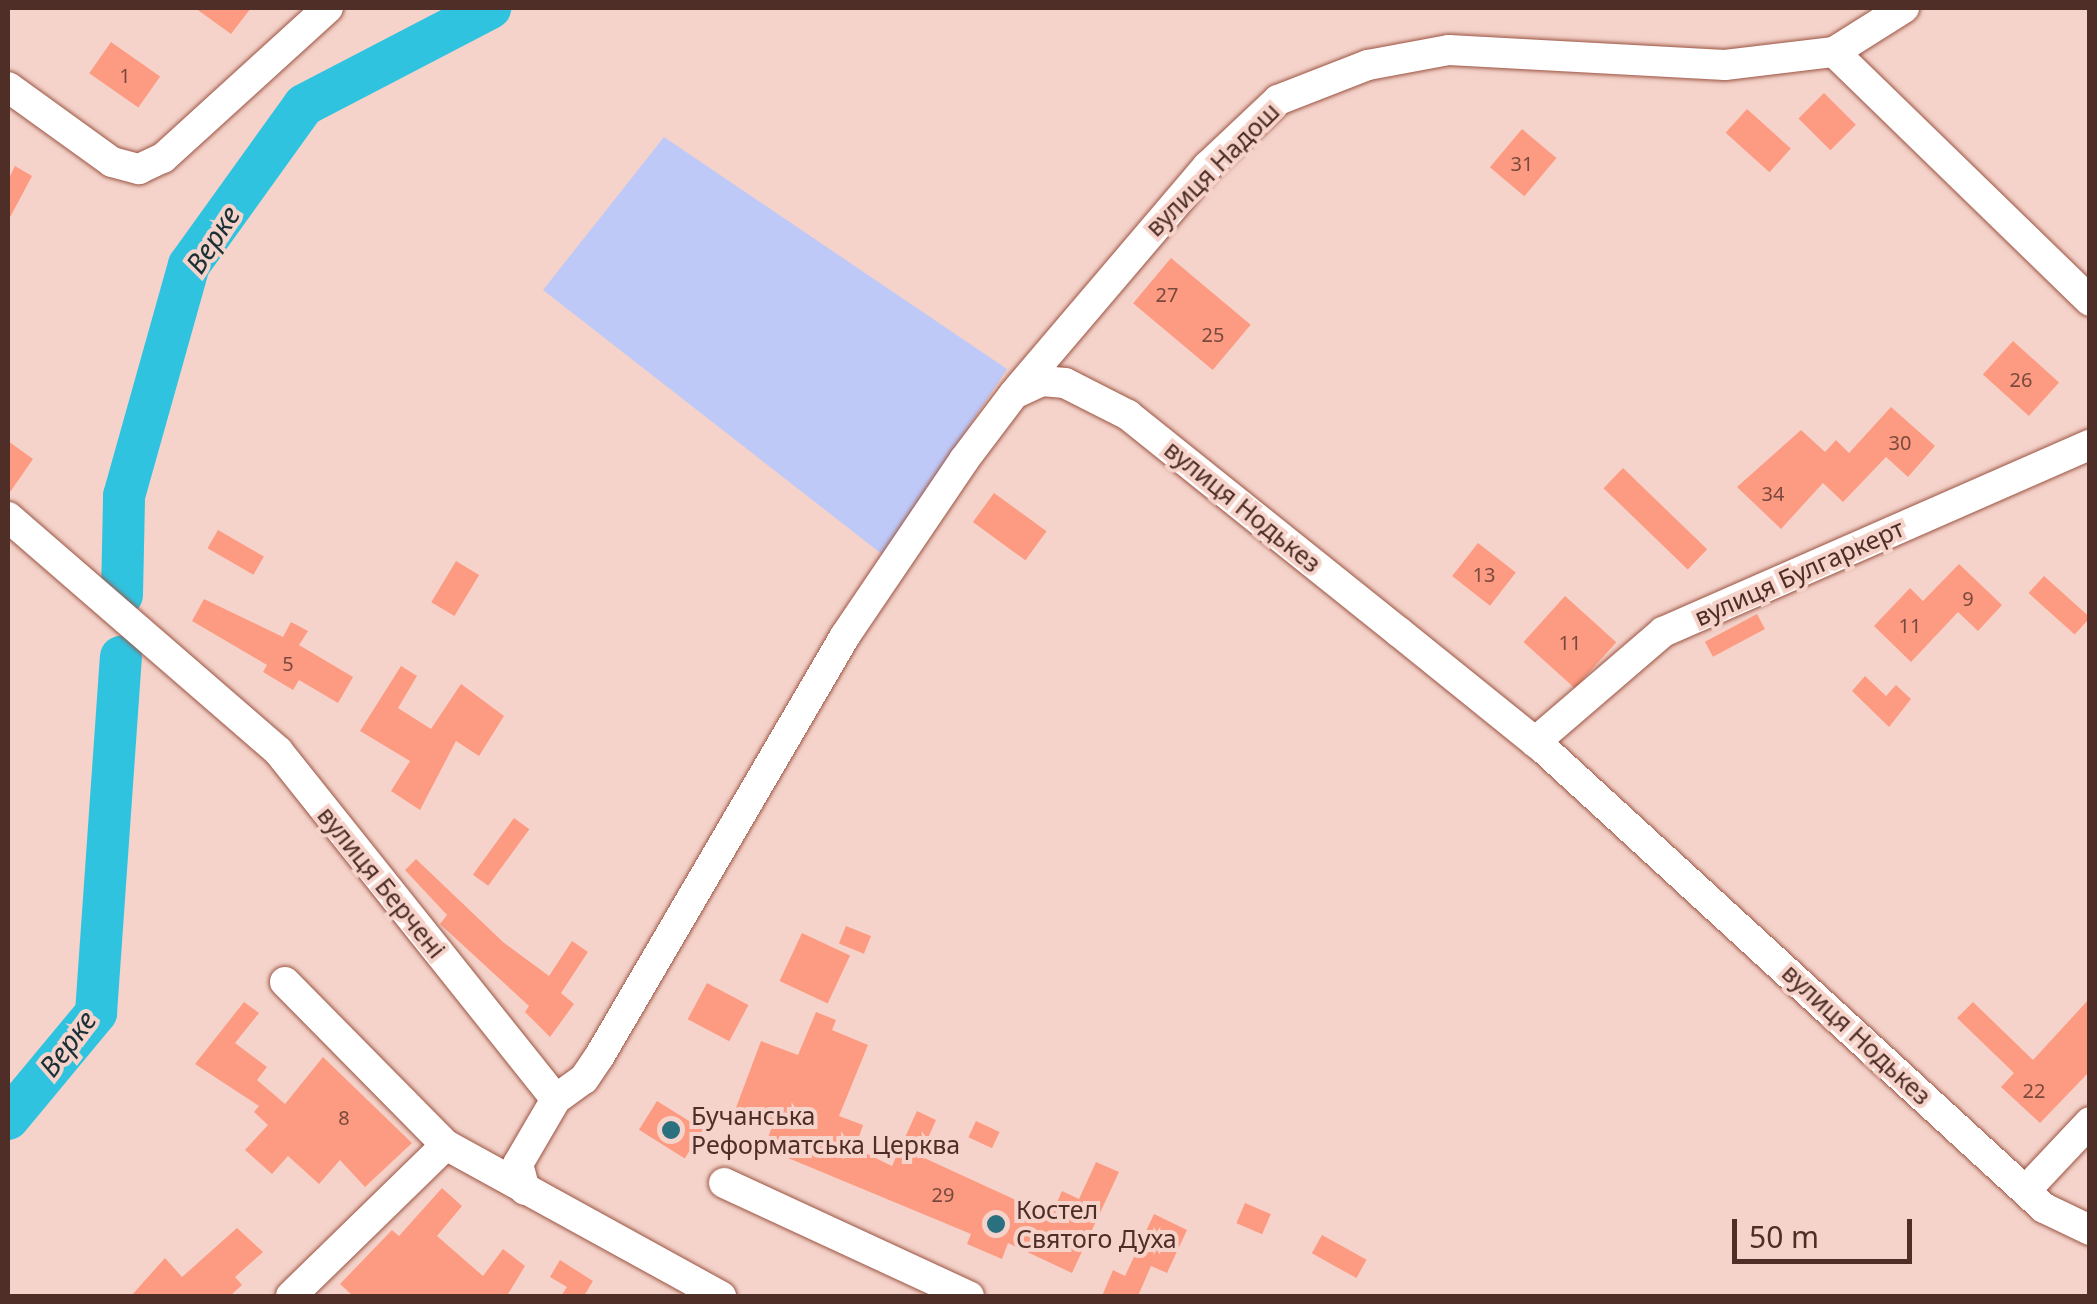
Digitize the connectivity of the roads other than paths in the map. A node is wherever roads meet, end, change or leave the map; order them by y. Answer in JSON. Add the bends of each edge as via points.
{"nodes":[{"id":1,"x":328,"y":8,"type":"edge"},
{"id":2,"x":1904,"y":8,"type":"edge"},
{"id":3,"x":1834,"y":52,"type":"junction"},
{"id":4,"x":8,"y":87,"type":"edge"},
{"id":5,"x":2090,"y":301,"type":"edge"},
{"id":6,"x":1014,"y":394,"type":"junction"},
{"id":7,"x":2090,"y":444,"type":"edge"},
{"id":8,"x":8,"y":517,"type":"edge"},
{"id":9,"x":1535,"y":742,"type":"junction"},
{"id":10,"x":285,"y":982,"type":"dead end"},
{"id":11,"x":556,"y":1099,"type":"junction"},
{"id":12,"x":2090,"y":1122,"type":"edge"},
{"id":13,"x":446,"y":1145,"type":"junction"},
{"id":14,"x":724,"y":1183,"type":"dead end"},
{"id":15,"x":524,"y":1190,"type":"junction"},
{"id":16,"x":2026,"y":1190,"type":"junction"},
{"id":17,"x":2090,"y":1230,"type":"edge"},
{"id":18,"x":291,"y":1296,"type":"edge"},
{"id":19,"x":721,"y":1296,"type":"edge"},
{"id":20,"x":969,"y":1296,"type":"edge"}],
"edges":[{"from":1,"to":4,"type":"street","via":[[162,158],[139,169],[112,162]]},
{"from":2,"to":3,"type":"street","name":"вулиця Надош"},
{"from":3,"to":5,"type":"street"},
{"from":3,"to":6,"type":"street","name":"вулиця Надош","via":[[1725,65],[1449,50],[1368,65],[1278,100],[1207,167],[1076,313]]},
{"from":6,"to":9,"type":"street","name":"вулиця Нодькез","via":[[1042,381],[1065,384],[1128,414]]},
{"from":6,"to":11,"type":"street","via":[[845,636],[592,1068]]},
{"from":7,"to":9,"type":"street","name":"вулиця Булгаркерт","via":[[1663,632]]},
{"from":8,"to":11,"type":"street","name":"вулиця Берчені","via":[[278,751]]},
{"from":9,"to":16,"type":"street","name":"вулиця Нодькез"},
{"from":10,"to":13,"type":"street"},
{"from":11,"to":15,"type":"street","via":[[518,1164]]},
{"from":12,"to":16,"type":"street"},
{"from":13,"to":15,"type":"street"},
{"from":13,"to":18,"type":"street"},
{"from":14,"to":20,"type":"street"},
{"from":15,"to":19,"type":"street"},
{"from":16,"to":17,"type":"street","name":"вулиця Нодькез","via":[[2044,1208]]}]}
